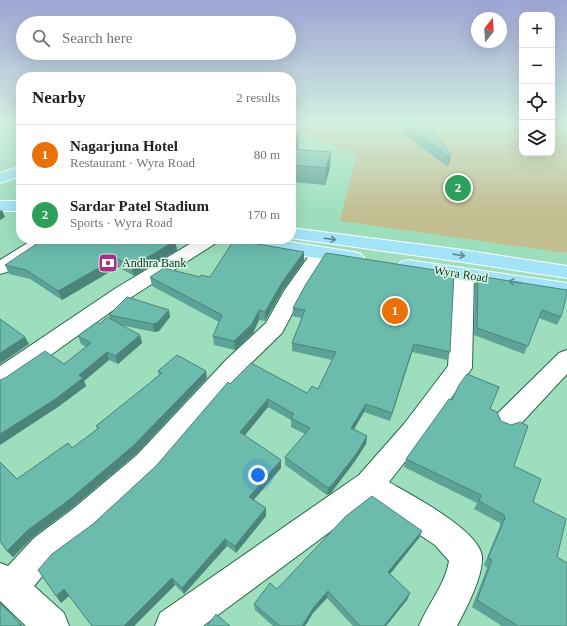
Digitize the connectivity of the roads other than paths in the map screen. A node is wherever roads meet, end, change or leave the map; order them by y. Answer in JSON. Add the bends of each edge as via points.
{"nodes":[{"id":1,"x":296,"y":234,"type":"edge"},
{"id":2,"x":38,"y":244,"type":"edge"},
{"id":3,"x":202,"y":244,"type":"edge"},
{"id":4,"x":266,"y":244,"type":"edge"},
{"id":5,"x":320,"y":253,"type":"junction"},
{"id":6,"x":0,"y":268,"type":"edge"},
{"id":7,"x":567,"y":272,"type":"edge"},
{"id":8,"x":464,"y":274,"type":"junction"},
{"id":9,"x":567,"y":290,"type":"edge"},
{"id":10,"x":567,"y":359,"type":"edge"},
{"id":11,"x":0,"y":378,"type":"edge"},
{"id":12,"x":507,"y":420,"type":"dead end"},
{"id":13,"x":369,"y":485,"type":"junction"},
{"id":14,"x":6,"y":584,"type":"edge"},
{"id":15,"x":444,"y":623,"type":"edge"},
{"id":16,"x":51,"y":626,"type":"edge"},
{"id":17,"x":173,"y":626,"type":"edge"}],
"edges":[{"from":1,"to":7,"type":"main road","name":"Wyra Road","one_way":true},
{"from":2,"to":6,"type":"street"},
{"from":3,"to":11,"type":"street","via":[[123,293]]},
{"from":4,"to":5,"type":"main road","name":"Wyra Road"},
{"from":5,"to":8,"type":"main road","name":"Wyra Road"},
{"from":5,"to":14,"type":"street","via":[[294,291],[274,328],[235,364],[147,464]]},
{"from":9,"to":8,"type":"main road","name":"Wyra Road","one_way":true},
{"from":8,"to":13,"type":"street","via":[[460,368],[413,432]]},
{"from":10,"to":12,"type":"street"},
{"from":13,"to":15,"type":"street","via":[[446,534],[466,556],[466,567]]},
{"from":13,"to":17,"type":"street"},
{"from":14,"to":16,"type":"street"}]}
